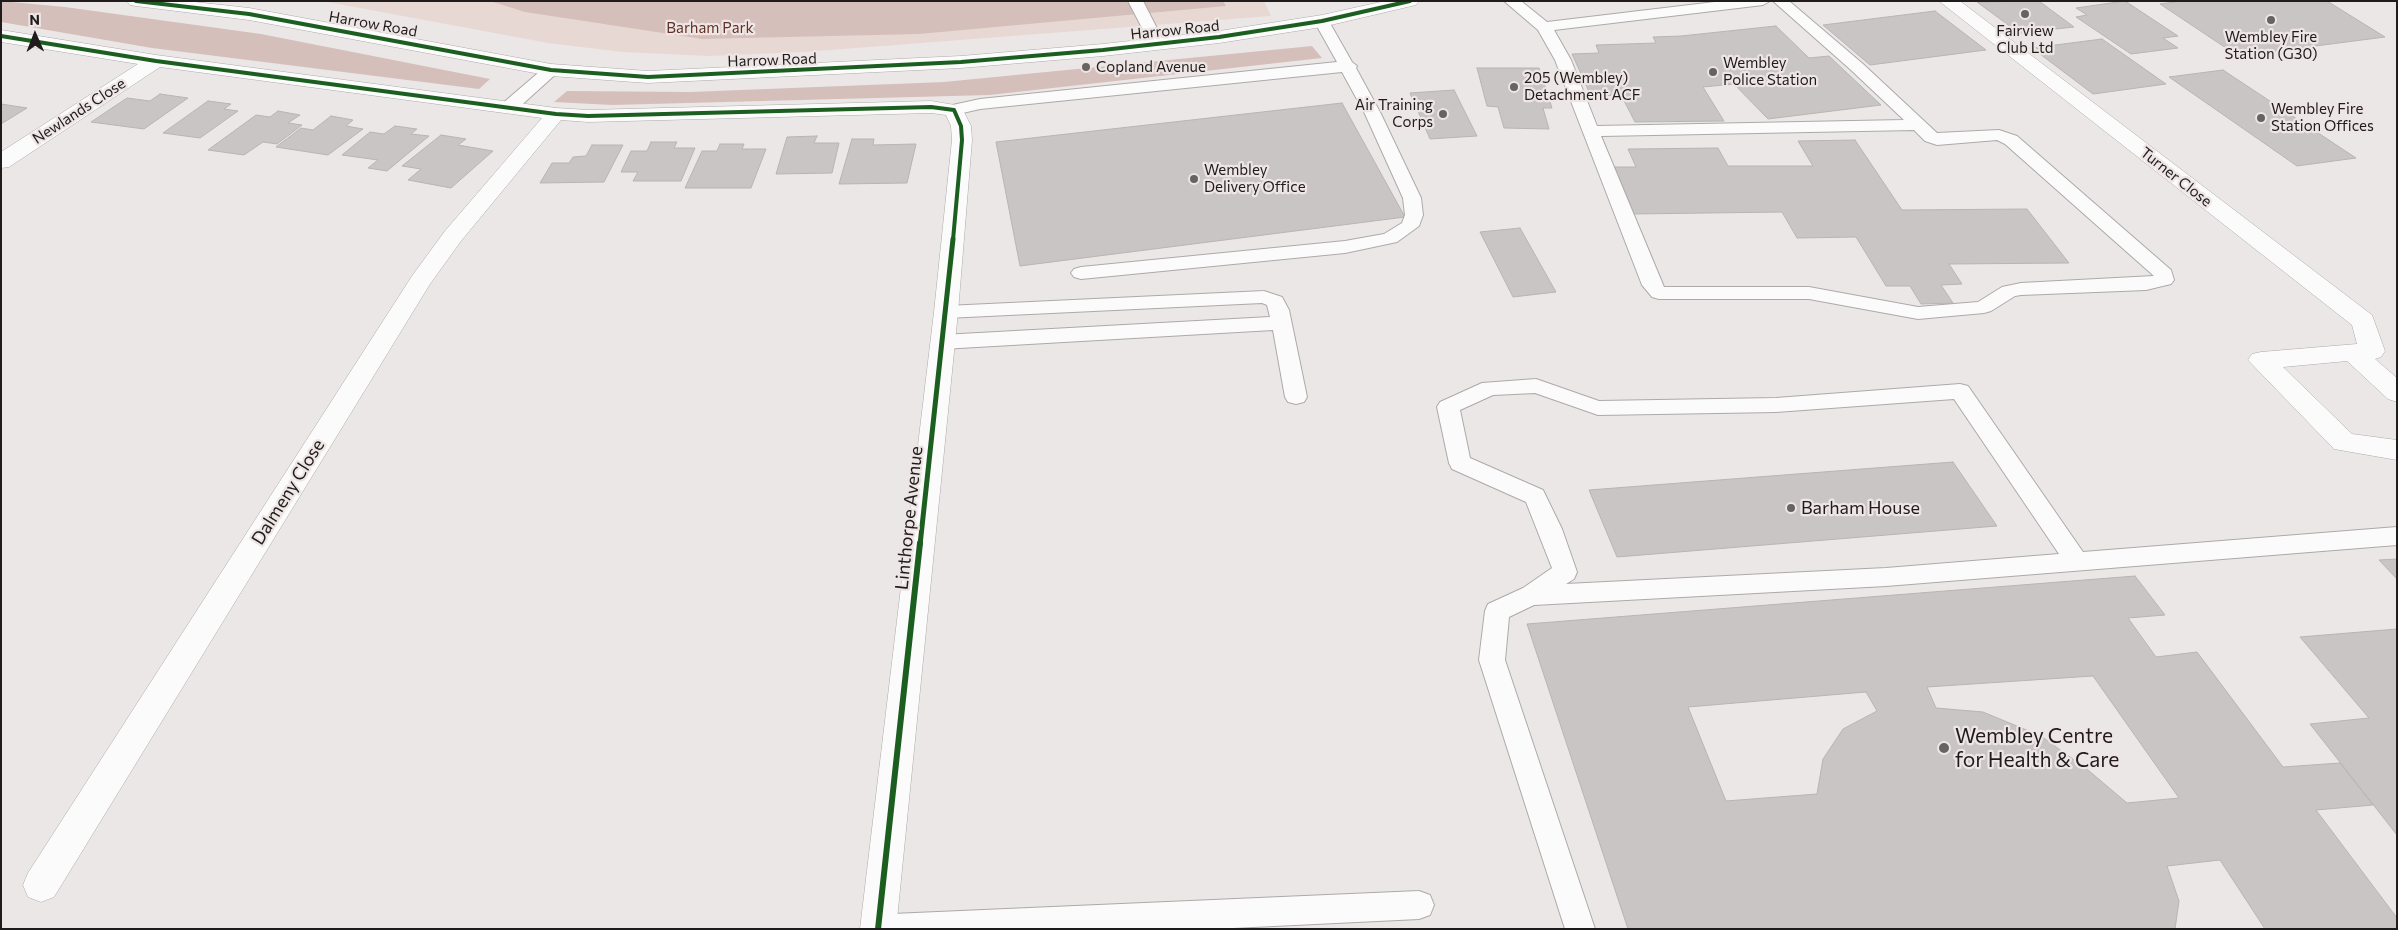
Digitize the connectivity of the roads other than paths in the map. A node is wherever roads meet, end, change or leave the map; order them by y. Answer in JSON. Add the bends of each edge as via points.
{"nodes":[{"id":1,"x":136,"y":1,"type":"edge"},
{"id":2,"x":1135,"y":1,"type":"edge"},
{"id":3,"x":1410,"y":1,"type":"edge"},
{"id":4,"x":1511,"y":1,"type":"edge"},
{"id":5,"x":1763,"y":1,"type":"edge"},
{"id":6,"x":1780,"y":1,"type":"edge"},
{"id":7,"x":1948,"y":1,"type":"edge"},
{"id":8,"x":1322,"y":21,"type":"junction"},
{"id":9,"x":1544,"y":27,"type":"junction"},
{"id":10,"x":1,"y":36,"type":"edge"},
{"id":11,"x":1156,"y":44,"type":"junction"},
{"id":12,"x":156,"y":61,"type":"junction"},
{"id":13,"x":1349,"y":66,"type":"junction"},
{"id":14,"x":551,"y":70,"type":"junction"},
{"id":15,"x":509,"y":107,"type":"junction"},
{"id":16,"x":954,"y":110,"type":"junction"},
{"id":17,"x":556,"y":114,"type":"junction"},
{"id":18,"x":1918,"y":126,"type":"junction"},
{"id":19,"x":1591,"y":131,"type":"junction"},
{"id":20,"x":1,"y":162,"type":"edge"},
{"id":21,"x":1081,"y":273,"type":"dead end"},
{"id":22,"x":946,"y":312,"type":"junction"},
{"id":23,"x":1282,"y":323,"type":"junction"},
{"id":24,"x":942,"y":342,"type":"junction"},
{"id":25,"x":2353,"y":353,"type":"junction"},
{"id":26,"x":2397,"y":393,"type":"edge"},
{"id":27,"x":1296,"y":396,"type":"dead end"},
{"id":28,"x":2397,"y":450,"type":"edge"},
{"id":29,"x":2397,"y":536,"type":"edge"},
{"id":30,"x":2076,"y":560,"type":"junction"},
{"id":31,"x":1531,"y":595,"type":"junction"},
{"id":32,"x":41,"y":885,"type":"dead end"},
{"id":33,"x":1418,"y":905,"type":"dead end"},
{"id":34,"x":878,"y":929,"type":"edge"},
{"id":35,"x":892,"y":929,"type":"edge"},
{"id":36,"x":1580,"y":929,"type":"edge"}],
"edges":[{"from":1,"to":14,"type":"street","name":"Harrow Road","via":[[249,14]]},
{"from":2,"to":11,"type":"lane"},
{"from":3,"to":8,"type":"street","name":"Harrow Road"},
{"from":4,"to":9,"type":"lane"},
{"from":5,"to":9,"type":"lane"},
{"from":6,"to":18,"type":"lane","via":[[1857,67]]},
{"from":7,"to":25,"type":"street","name":"Turner Close","via":[[2363,321],[2372,351]]},
{"from":8,"to":11,"type":"street","name":"Harrow Road","via":[[1219,38]]},
{"from":8,"to":13,"type":"lane"},
{"from":9,"to":19,"type":"lane","via":[[1563,60]]},
{"from":10,"to":12,"type":"street"},
{"from":11,"to":14,"type":"street","name":"Harrow Road","via":[[961,62],[792,71],[648,77]]},
{"from":12,"to":15,"type":"street"},
{"from":12,"to":20,"type":"street","name":"Newlands Close"},
{"from":13,"to":16,"type":"lane","via":[[980,104]]},
{"from":13,"to":21,"type":"lane","via":[[1412,198],[1414,215],[1410,226],[1390,238],[1345,247]]},
{"from":14,"to":15,"type":"lane"},
{"from":15,"to":17,"type":"street"},
{"from":16,"to":17,"type":"street","via":[[931,107],[588,116]]},
{"from":16,"to":22,"type":"street","name":"Linthorpe Avenue","via":[[962,126],[962,140]]},
{"from":17,"to":32,"type":"street","name":"Dalmeny Close","via":[[420,281]]},
{"from":18,"to":19,"type":"lane"},
{"from":18,"to":19,"type":"lane","via":[[1937,140],[1988,134],[2011,140],[2164,274],[2164,280],[2146,284],[2021,289],[2010,291],[1984,307],[1918,313],[1809,293],[1659,293],[1652,285]]},
{"from":22,"to":23,"type":"lane","via":[[1264,297],[1275,301]]},
{"from":22,"to":24,"type":"street","name":"Linthorpe Avenue"},
{"from":23,"to":24,"type":"lane"},
{"from":23,"to":27,"type":"lane"},
{"from":24,"to":34,"type":"street","name":"Linthorpe Avenue"},
{"from":25,"to":26,"type":"street"},
{"from":25,"to":28,"type":"street","name":"Turner Close","via":[[2261,360],[2344,442]]},
{"from":29,"to":30,"type":"lane"},
{"from":30,"to":31,"type":"lane","via":[[1886,577]]},
{"from":30,"to":31,"type":"lane","via":[[1960,391],[1776,405],[1598,408],[1536,386],[1490,388],[1448,407],[1460,463],[1535,496],[1550,528],[1565,572]]},
{"from":31,"to":36,"type":"lane","via":[[1497,611],[1492,660]]},
{"from":33,"to":35,"type":"lane"}]}
